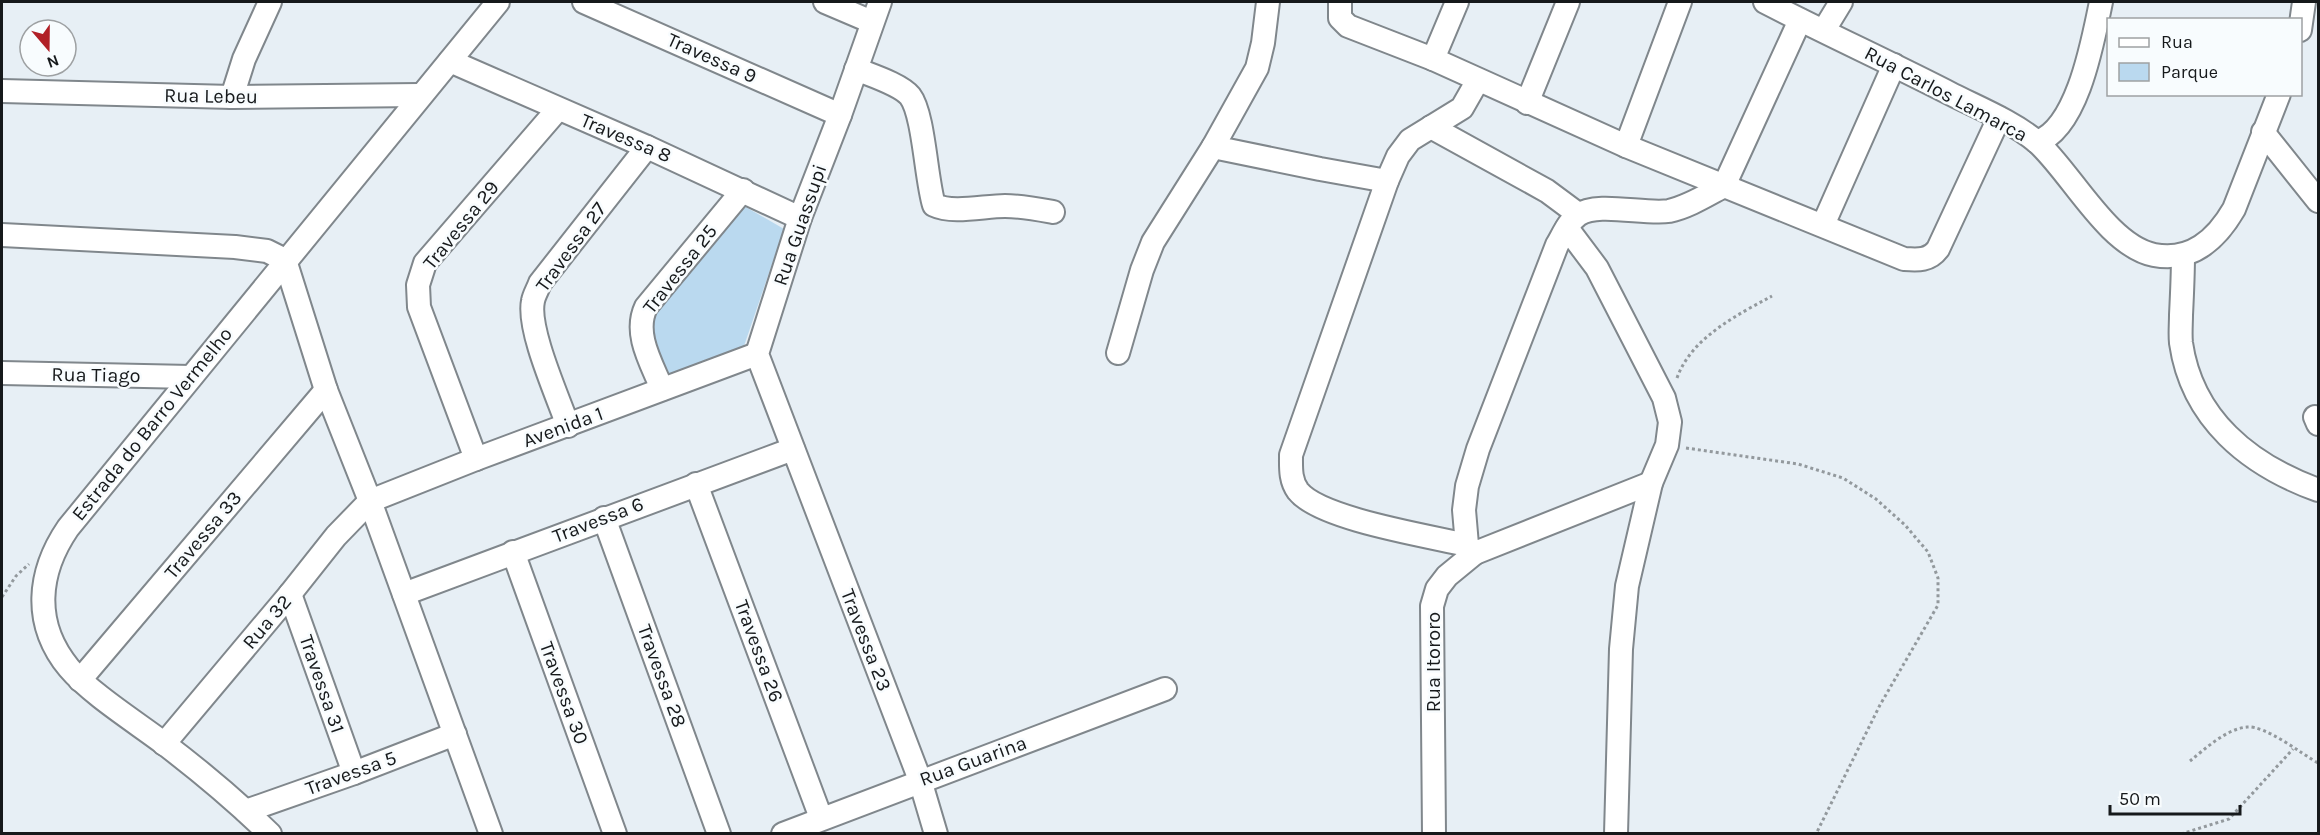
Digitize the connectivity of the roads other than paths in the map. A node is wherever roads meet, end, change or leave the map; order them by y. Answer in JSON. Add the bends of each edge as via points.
{"nodes":[{"id":1,"x":270,"y":2,"type":"edge"},
{"id":2,"x":498,"y":2,"type":"edge"},
{"id":3,"x":584,"y":2,"type":"edge"},
{"id":4,"x":825,"y":2,"type":"edge"},
{"id":5,"x":1268,"y":2,"type":"edge"},
{"id":6,"x":1340,"y":2,"type":"edge"},
{"id":7,"x":1457,"y":2,"type":"edge"},
{"id":8,"x":1568,"y":2,"type":"edge"},
{"id":9,"x":1680,"y":2,"type":"edge"},
{"id":10,"x":1765,"y":2,"type":"edge"},
{"id":11,"x":1841,"y":2,"type":"edge"},
{"id":12,"x":2101,"y":2,"type":"edge"},
{"id":13,"x":2306,"y":2,"type":"edge"},
{"id":14,"x":2319,"y":11,"type":"edge"},
{"id":15,"x":876,"y":12,"type":"edge"},
{"id":16,"x":1800,"y":20,"type":"junction"},
{"id":17,"x":2302,"y":24,"type":"edge"},
{"id":18,"x":1824,"y":30,"type":"junction"},
{"id":19,"x":1433,"y":59,"type":"junction"},
{"id":20,"x":450,"y":61,"type":"junction"},
{"id":21,"x":1894,"y":65,"type":"junction"},
{"id":22,"x":856,"y":69,"type":"junction"},
{"id":23,"x":1478,"y":80,"type":"junction"},
{"id":24,"x":2,"y":91,"type":"edge"},
{"id":25,"x":420,"y":95,"type":"junction"},
{"id":26,"x":2278,"y":96,"type":"edge"},
{"id":27,"x":232,"y":97,"type":"junction"},
{"id":28,"x":1527,"y":103,"type":"junction"},
{"id":29,"x":558,"y":109,"type":"junction"},
{"id":30,"x":840,"y":115,"type":"junction"},
{"id":31,"x":1999,"y":118,"type":"junction"},
{"id":32,"x":1431,"y":127,"type":"junction"},
{"id":33,"x":2264,"y":132,"type":"junction"},
{"id":34,"x":2037,"y":142,"type":"junction"},
{"id":35,"x":1626,"y":146,"type":"junction"},
{"id":36,"x":647,"y":147,"type":"junction"},
{"id":37,"x":1213,"y":147,"type":"junction"},
{"id":38,"x":1387,"y":181,"type":"junction"},
{"id":39,"x":1724,"y":186,"type":"junction"},
{"id":40,"x":743,"y":190,"type":"junction"},
{"id":41,"x":2319,"y":201,"type":"edge"},
{"id":42,"x":1053,"y":212,"type":"dead end"},
{"id":43,"x":800,"y":218,"type":"junction"},
{"id":44,"x":1572,"y":221,"type":"junction"},
{"id":45,"x":1823,"y":225,"type":"junction"},
{"id":46,"x":2,"y":235,"type":"edge"},
{"id":47,"x":2183,"y":255,"type":"junction"},
{"id":48,"x":285,"y":260,"type":"junction"},
{"id":49,"x":1118,"y":352,"type":"dead end"},
{"id":50,"x":757,"y":354,"type":"junction"},
{"id":51,"x":2,"y":372,"type":"edge"},
{"id":52,"x":190,"y":377,"type":"junction"},
{"id":53,"x":662,"y":389,"type":"junction"},
{"id":54,"x":326,"y":390,"type":"junction"},
{"id":55,"x":568,"y":426,"type":"junction"},
{"id":56,"x":793,"y":448,"type":"junction"},
{"id":57,"x":476,"y":459,"type":"junction"},
{"id":58,"x":1651,"y":483,"type":"junction"},
{"id":59,"x":696,"y":484,"type":"junction"},
{"id":60,"x":2319,"y":490,"type":"edge"},
{"id":61,"x":370,"y":501,"type":"junction"},
{"id":62,"x":604,"y":518,"type":"junction"},
{"id":63,"x":1471,"y":549,"type":"junction"},
{"id":64,"x":513,"y":552,"type":"junction"},
{"id":65,"x":290,"y":594,"type":"junction"},
{"id":66,"x":404,"y":594,"type":"junction"},
{"id":67,"x":80,"y":680,"type":"junction"},
{"id":68,"x":1165,"y":689,"type":"dead end"},
{"id":69,"x":455,"y":734,"type":"junction"},
{"id":70,"x":165,"y":744,"type":"junction"},
{"id":71,"x":354,"y":774,"type":"junction"},
{"id":72,"x":920,"y":780,"type":"junction"},
{"id":73,"x":246,"y":811,"type":"junction"},
{"id":74,"x":821,"y":819,"type":"junction"},
{"id":75,"x":485,"y":832,"type":"edge"},
{"id":76,"x":270,"y":834,"type":"edge"},
{"id":77,"x":615,"y":834,"type":"edge"},
{"id":78,"x":719,"y":834,"type":"edge"},
{"id":79,"x":783,"y":834,"type":"edge"},
{"id":80,"x":936,"y":834,"type":"edge"},
{"id":81,"x":1434,"y":834,"type":"edge"},
{"id":82,"x":1616,"y":834,"type":"edge"}],
"edges":[{"from":1,"to":27,"type":"street"},
{"from":2,"to":20,"type":"street","name":"Estrada do Barro Vermelho"},
{"from":3,"to":30,"type":"street","name":"Travessa 9"},
{"from":4,"to":15,"type":"street"},
{"from":5,"to":37,"type":"street","via":[[1257,68]]},
{"from":6,"to":19,"type":"street","via":[[1340,18],[1348,26]]},
{"from":7,"to":19,"type":"street"},
{"from":8,"to":28,"type":"street"},
{"from":9,"to":35,"type":"street"},
{"from":10,"to":16,"type":"street","name":"Rua Carlos Lamarca"},
{"from":11,"to":18,"type":"street"},
{"from":12,"to":34,"type":"street","via":[[2085,71],[2062,123],[2047,139]]},
{"from":13,"to":14,"type":"street"},
{"from":13,"to":17,"type":"street"},
{"from":15,"to":22,"type":"street","name":"Rua Guassupi"},
{"from":16,"to":18,"type":"street","name":"Rua Carlos Lamarca"},
{"from":16,"to":39,"type":"street"},
{"from":18,"to":21,"type":"street","name":"Rua Carlos Lamarca"},
{"from":19,"to":23,"type":"street"},
{"from":20,"to":25,"type":"street","name":"Estrada do Barro Vermelho"},
{"from":20,"to":29,"type":"street","name":"Travessa 8"},
{"from":21,"to":31,"type":"street","name":"Rua Carlos Lamarca"},
{"from":21,"to":45,"type":"street"},
{"from":22,"to":30,"type":"street","name":"Rua Guassupi"},
{"from":22,"to":42,"type":"street","via":[[910,95],[934,205],[942,209],[1009,206]]},
{"from":23,"to":28,"type":"street"},
{"from":23,"to":32,"type":"street","via":[[1462,108]]},
{"from":24,"to":27,"type":"street","name":"Rua Lebeu"},
{"from":25,"to":27,"type":"street","name":"Rua Lebeu"},
{"from":25,"to":48,"type":"street","name":"Estrada do Barro Vermelho"},
{"from":26,"to":33,"type":"street","name":"Rua Carlos Lamarca"},
{"from":28,"to":35,"type":"street"},
{"from":29,"to":36,"type":"street","name":"Travessa 8"},
{"from":29,"to":57,"type":"street","name":"Travessa 29","via":[[425,263],[418,285],[420,308]]},
{"from":30,"to":43,"type":"street","name":"Rua Guassupi"},
{"from":31,"to":34,"type":"street","name":"Rua Carlos Lamarca"},
{"from":31,"to":45,"type":"street","via":[[1932,257],[1904,259]]},
{"from":32,"to":38,"type":"street","via":[[1410,140]]},
{"from":32,"to":44,"type":"street","via":[[1547,191]]},
{"from":33,"to":41,"type":"street"},
{"from":33,"to":47,"type":"street","name":"Rua Carlos Lamarca","via":[[2224,227],[2207,244]]},
{"from":34,"to":47,"type":"street","name":"Rua Carlos Lamarca","via":[[2130,245],[2153,255]]},
{"from":35,"to":39,"type":"street"},
{"from":36,"to":40,"type":"street","name":"Travessa 8"},
{"from":36,"to":55,"type":"street","name":"Travessa 27","via":[[540,283],[533,301],[536,336]]},
{"from":37,"to":38,"type":"street"},
{"from":37,"to":49,"type":"street","via":[[1153,242]]},
{"from":38,"to":63,"type":"street","via":[[1291,455],[1291,475],[1298,490],[1313,504],[1338,515]]},
{"from":39,"to":44,"type":"street","via":[[1671,210],[1591,210]]},
{"from":39,"to":45,"type":"street"},
{"from":40,"to":43,"type":"street","name":"Travessa 8"},
{"from":40,"to":53,"type":"street","name":"Travessa 25","via":[[641,317],[641,332]]},
{"from":43,"to":50,"type":"street","name":"Rua Guassupi"},
{"from":44,"to":58,"type":"street","via":[[1664,398],[1670,422],[1667,445]]},
{"from":44,"to":63,"type":"street","via":[[1557,245],[1478,449],[1464,510]]},
{"from":46,"to":48,"type":"street","via":[[235,247],[267,251]]},
{"from":47,"to":60,"type":"street","via":[[2181,342],[2193,387],[2204,409],[2221,431],[2258,460]]},
{"from":48,"to":52,"type":"street","name":"Estrada do Barro Vermelho"},
{"from":48,"to":54,"type":"street"},
{"from":50,"to":53,"type":"street","name":"Avenida 1"},
{"from":50,"to":56,"type":"street"},
{"from":51,"to":52,"type":"street","name":"Rua Tiago"},
{"from":52,"to":67,"type":"street","name":"Estrada do Barro Vermelho","via":[[68,528],[50,558],[43,584],[46,621],[67,666]]},
{"from":53,"to":55,"type":"street","name":"Avenida 1"},
{"from":54,"to":61,"type":"street"},
{"from":54,"to":67,"type":"street","name":"Travessa 33"},
{"from":55,"to":57,"type":"street","name":"Avenida 1"},
{"from":56,"to":59,"type":"street","name":"Travessa 6"},
{"from":56,"to":72,"type":"street","name":"Travessa 23"},
{"from":57,"to":61,"type":"street","name":"Avenida 1"},
{"from":58,"to":63,"type":"street","name":"Rua Itororo"},
{"from":58,"to":82,"type":"street","via":[[1627,586],[1621,649]]},
{"from":59,"to":62,"type":"street","name":"Travessa 6"},
{"from":59,"to":74,"type":"street","name":"Travessa 26"},
{"from":61,"to":65,"type":"street","name":"Rua 32"},
{"from":61,"to":66,"type":"street"},
{"from":62,"to":64,"type":"street","name":"Travessa 6"},
{"from":62,"to":78,"type":"street","name":"Travessa 28"},
{"from":63,"to":81,"type":"street","name":"Rua Itororo","via":[[1437,589],[1432,606]]},
{"from":64,"to":66,"type":"street","name":"Travessa 6"},
{"from":64,"to":77,"type":"street","name":"Travessa 30"},
{"from":65,"to":70,"type":"street","name":"Rua 32"},
{"from":65,"to":71,"type":"street","name":"Travessa 31"},
{"from":66,"to":69,"type":"street"},
{"from":67,"to":70,"type":"street","name":"Estrada do Barro Vermelho"},
{"from":68,"to":72,"type":"street","name":"Rua Guarina"},
{"from":69,"to":71,"type":"street","name":"Travessa 5"},
{"from":69,"to":75,"type":"street"},
{"from":70,"to":73,"type":"street","name":"Estrada do Barro Vermelho"},
{"from":71,"to":73,"type":"street","name":"Travessa 5"},
{"from":72,"to":74,"type":"street","name":"Rua Guarina"},
{"from":72,"to":80,"type":"street","name":"Travessa 23"},
{"from":73,"to":76,"type":"street","name":"Estrada do Barro Vermelho"},
{"from":74,"to":79,"type":"street","name":"Rua Guarina"}]}
